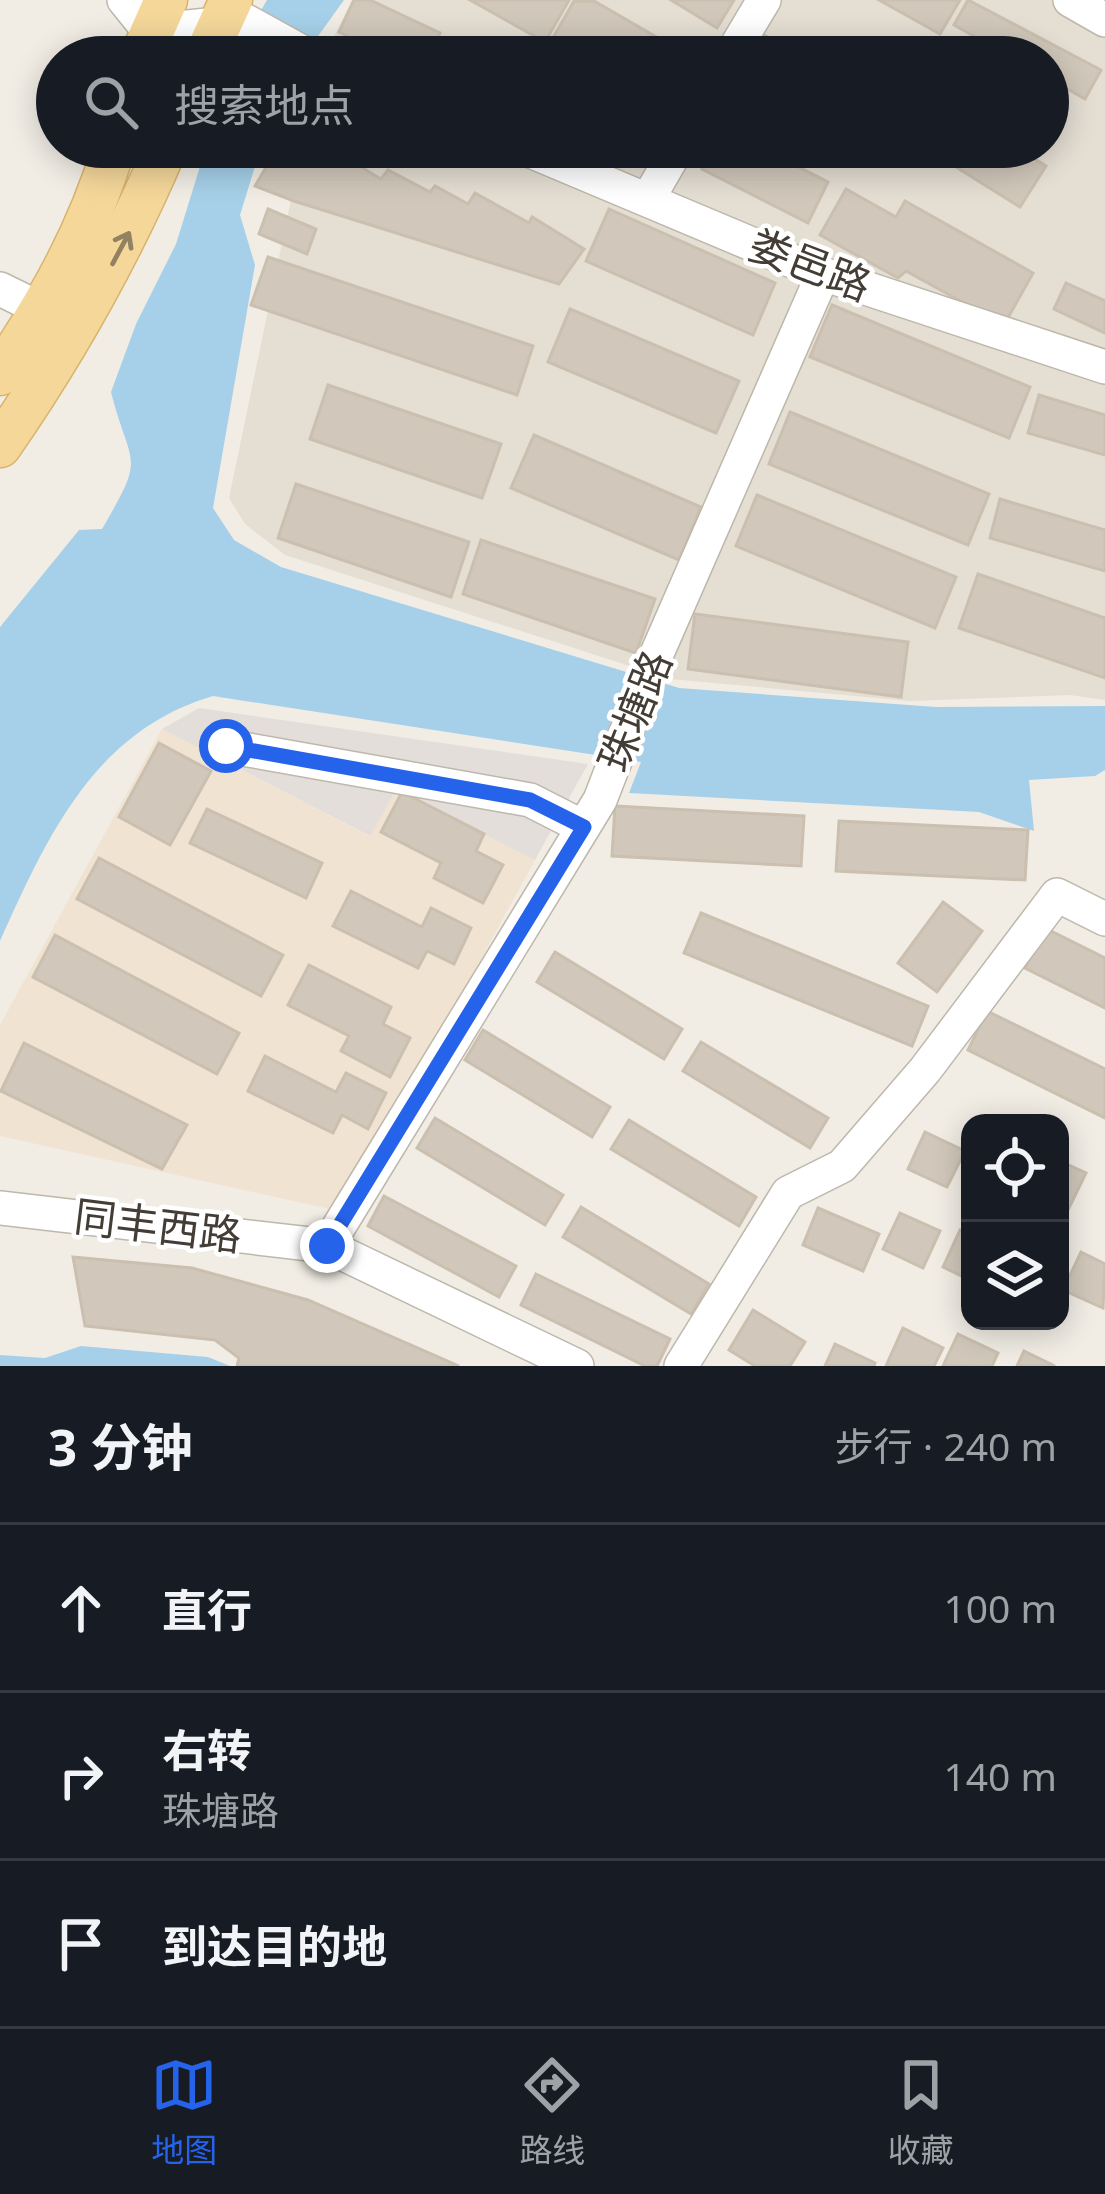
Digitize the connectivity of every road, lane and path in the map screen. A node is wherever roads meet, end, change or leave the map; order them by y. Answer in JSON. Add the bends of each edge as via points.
{"nodes":[{"id":1,"x":764,"y":0,"type":"edge"},
{"id":2,"x":1070,"y":0,"type":"edge"},
{"id":3,"x":1105,"y":20,"type":"edge"},
{"id":4,"x":145,"y":22,"type":"edge"},
{"id":5,"x":225,"y":25,"type":"edge"},
{"id":6,"x":254,"y":36,"type":"edge"},
{"id":7,"x":743,"y":36,"type":"edge"},
{"id":8,"x":108,"y":168,"type":"edge"},
{"id":9,"x":157,"y":168,"type":"edge"},
{"id":10,"x":572,"y":168,"type":"edge"},
{"id":11,"x":666,"y":168,"type":"edge"},
{"id":12,"x":648,"y":199,"type":"junction"},
{"id":13,"x":823,"y":274,"type":"junction"},
{"id":14,"x":0,"y":290,"type":"edge"},
{"id":15,"x":48,"y":326,"type":"junction"},
{"id":16,"x":1105,"y":367,"type":"edge"},
{"id":17,"x":15,"y":389,"type":"edge"},
{"id":18,"x":0,"y":446,"type":"edge"},
{"id":19,"x":226,"y":746,"type":"dead end"},
{"id":20,"x":592,"y":813,"type":"junction"},
{"id":21,"x":1105,"y":919,"type":"edge"},
{"id":22,"x":0,"y":1208,"type":"edge"},
{"id":23,"x":327,"y":1246,"type":"junction"},
{"id":24,"x":577,"y":1366,"type":"edge"},
{"id":25,"x":681,"y":1366,"type":"edge"}],
"edges":[{"from":1,"to":7,"type":"street"},
{"from":2,"to":3,"type":"street"},
{"from":4,"to":5,"type":"street"},
{"from":5,"to":6,"type":"street"},
{"from":8,"to":15,"type":"main road"},
{"from":15,"to":9,"type":"main road","one_way":true,"via":[[134,224]]},
{"from":10,"to":12,"type":"street","name":"娄邑路"},
{"from":11,"to":12,"type":"street"},
{"from":12,"to":13,"type":"street","name":"娄邑路"},
{"from":13,"to":16,"type":"street","name":"娄邑路"},
{"from":13,"to":20,"type":"street","name":"珠塘路"},
{"from":14,"to":15,"type":"street"},
{"from":15,"to":17,"type":"main road"},
{"from":17,"to":18,"type":"main road"},
{"from":19,"to":20,"type":"street"},
{"from":20,"to":23,"type":"street","name":"珠塘路"},
{"from":21,"to":25,"type":"street","via":[[1057,895],[842,1166],[788,1193]]},
{"from":22,"to":23,"type":"street","name":"同丰西路"},
{"from":23,"to":24,"type":"street","name":"同丰西路"}]}
